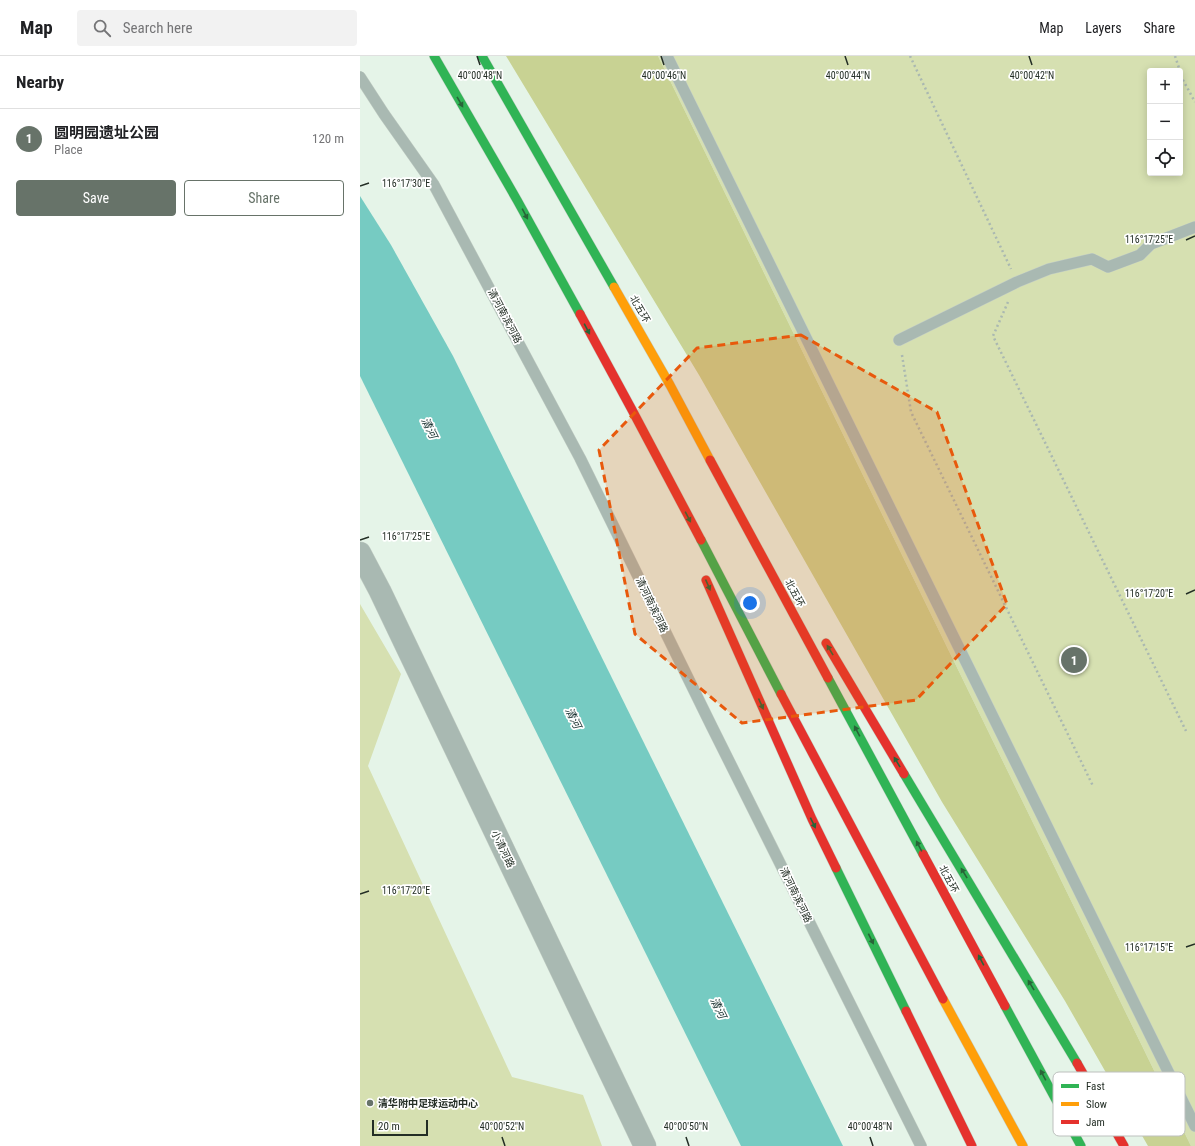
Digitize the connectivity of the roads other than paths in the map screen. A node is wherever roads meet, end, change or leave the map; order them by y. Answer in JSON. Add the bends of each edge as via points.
{"nodes":[{"id":1,"x":434,"y":56,"type":"edge"},
{"id":2,"x":482,"y":56,"type":"edge"},
{"id":3,"x":667,"y":56,"type":"edge"},
{"id":4,"x":360,"y":77,"type":"edge"},
{"id":5,"x":1195,"y":227,"type":"edge"},
{"id":6,"x":899,"y":340,"type":"road end"},
{"id":7,"x":670,"y":385,"type":"junction"},
{"id":8,"x":631,"y":408,"type":"junction"},
{"id":9,"x":678,"y":517,"type":"dead end"},
{"id":10,"x":764,"y":541,"type":"dead end"},
{"id":11,"x":360,"y":553,"type":"edge"},
{"id":12,"x":704,"y":574,"type":"dead end"},
{"id":13,"x":822,"y":637,"type":"dead end"},
{"id":14,"x":909,"y":936,"type":"junction"},
{"id":15,"x":1082,"y":1072,"type":"edge"},
{"id":16,"x":1168,"y":1072,"type":"edge"},
{"id":17,"x":978,"y":1083,"type":"dead end"},
{"id":18,"x":1053,"y":1094,"type":"edge"},
{"id":19,"x":1185,"y":1106,"type":"edge"},
{"id":20,"x":1195,"y":1126,"type":"edge"},
{"id":21,"x":1076,"y":1136,"type":"edge"},
{"id":22,"x":1118,"y":1136,"type":"edge"},
{"id":23,"x":645,"y":1146,"type":"edge"},
{"id":24,"x":921,"y":1146,"type":"edge"},
{"id":25,"x":972,"y":1146,"type":"edge"},
{"id":26,"x":1023,"y":1146,"type":"edge"},
{"id":27,"x":1081,"y":1146,"type":"edge"},
{"id":28,"x":1124,"y":1146,"type":"edge"}],
"edges":[{"from":1,"to":8,"type":"highway","one_way":true,"via":[[518,200]]},
{"from":2,"to":7,"type":"highway","name":"北五环"},
{"from":3,"to":16,"type":"lane"},
{"from":4,"to":24,"type":"lane","name":"清河南滨河路","via":[[434,185],[576,451]]},
{"from":5,"to":6,"type":"lane","via":[[1151,244],[1140,255],[1108,267],[1092,260],[1049,269]]},
{"from":7,"to":10,"type":"highway"},
{"from":18,"to":7,"type":"highway","name":"北五环","one_way":true},
{"from":8,"to":9,"type":"highway"},
{"from":8,"to":14,"type":"highway","one_way":true},
{"from":11,"to":23,"type":"street","name":"小清河路"},
{"from":12,"to":25,"type":"highway","one_way":true,"via":[[812,819]]},
{"from":15,"to":13,"type":"highway","one_way":true},
{"from":14,"to":17,"type":"highway"},
{"from":14,"to":26,"type":"highway"},
{"from":19,"to":20,"type":"lane"},
{"from":27,"to":21,"type":"highway","name":"北五环","one_way":true},
{"from":28,"to":22,"type":"highway","one_way":true}]}
